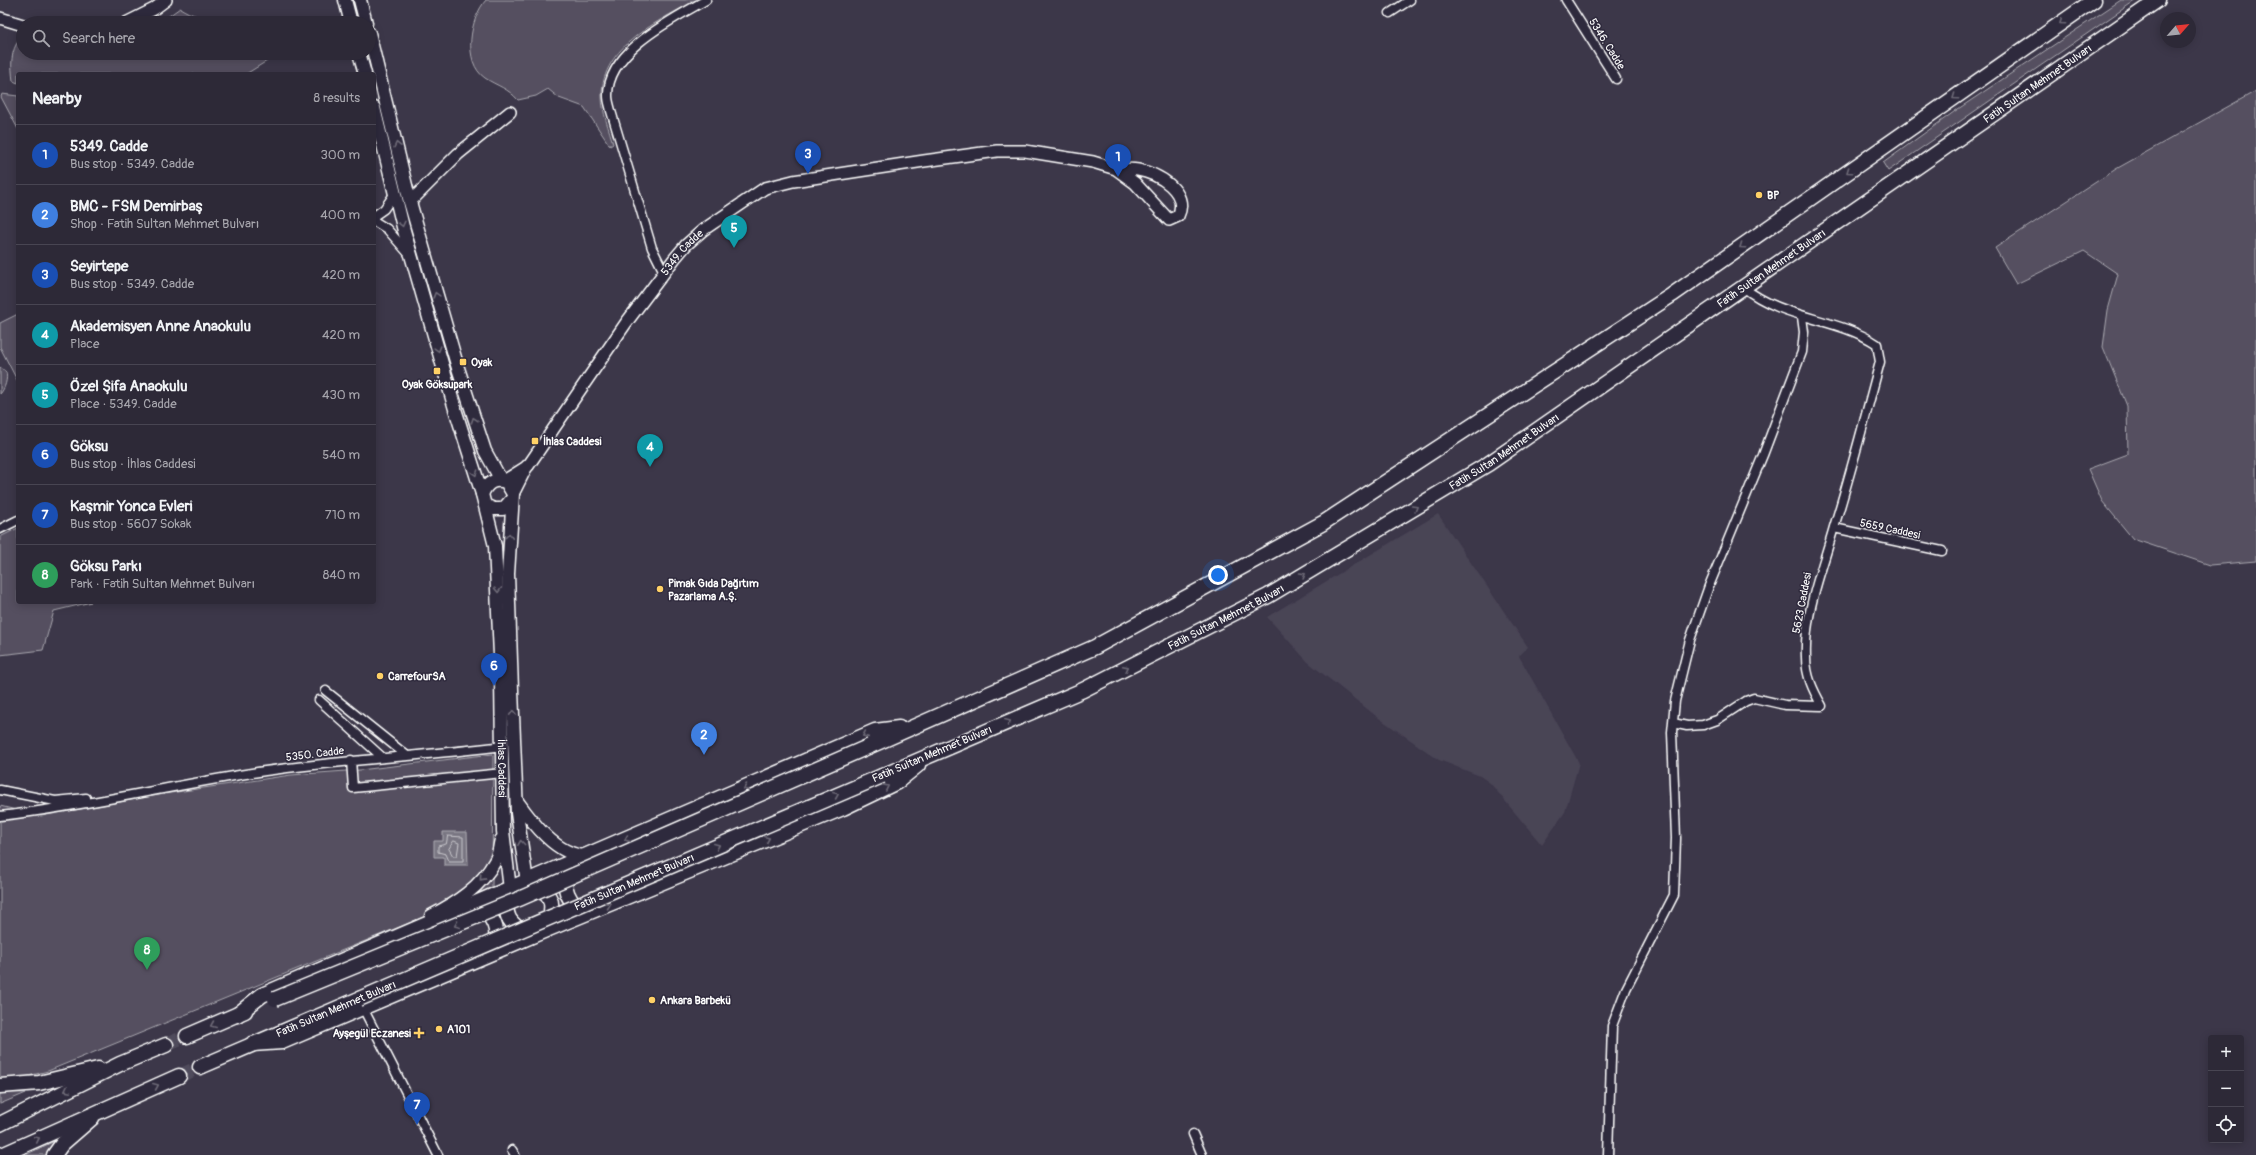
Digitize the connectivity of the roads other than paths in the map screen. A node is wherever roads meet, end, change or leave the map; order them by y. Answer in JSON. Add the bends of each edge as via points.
{"nodes":[{"id":1,"x":166,"y":0,"type":"edge"},
{"id":2,"x":345,"y":0,"type":"edge"},
{"id":3,"x":360,"y":0,"type":"edge"},
{"id":4,"x":706,"y":0,"type":"edge"},
{"id":5,"x":1410,"y":0,"type":"edge"},
{"id":6,"x":1566,"y":0,"type":"edge"},
{"id":7,"x":2094,"y":0,"type":"edge"},
{"id":8,"x":2158,"y":0,"type":"edge"},
{"id":9,"x":1390,"y":13,"type":"dead end"},
{"id":10,"x":140,"y":16,"type":"edge"},
{"id":11,"x":349,"y":16,"type":"edge"},
{"id":12,"x":364,"y":16,"type":"edge"},
{"id":13,"x":0,"y":18,"type":"edge"},
{"id":14,"x":16,"y":23,"type":"edge"},
{"id":15,"x":361,"y":60,"type":"edge"},
{"id":16,"x":375,"y":60,"type":"edge"},
{"id":17,"x":364,"y":72,"type":"edge"},
{"id":18,"x":1616,"y":79,"type":"dead end"},
{"id":19,"x":510,"y":112,"type":"dead end"},
{"id":20,"x":376,"y":116,"type":"edge"},
{"id":21,"x":1116,"y":169,"type":"junction"},
{"id":22,"x":394,"y":189,"type":"junction"},
{"id":23,"x":410,"y":202,"type":"junction"},
{"id":24,"x":376,"y":215,"type":"edge"},
{"id":25,"x":376,"y":222,"type":"edge"},
{"id":26,"x":412,"y":258,"type":"junction"},
{"id":27,"x":664,"y":272,"type":"junction"},
{"id":28,"x":1743,"y":287,"type":"junction"},
{"id":29,"x":1802,"y":317,"type":"junction"},
{"id":30,"x":528,"y":466,"type":"junction"},
{"id":31,"x":502,"y":481,"type":"junction"},
{"id":32,"x":512,"y":496,"type":"junction"},
{"id":33,"x":484,"y":499,"type":"junction"},
{"id":34,"x":16,"y":521,"type":"edge"},
{"id":35,"x":1,"y":526,"type":"edge"},
{"id":36,"x":1834,"y":528,"type":"junction"},
{"id":37,"x":1942,"y":551,"type":"dead end"},
{"id":38,"x":326,"y":691,"type":"dead end"},
{"id":39,"x":319,"y":700,"type":"dead end"},
{"id":40,"x":1673,"y":723,"type":"junction"},
{"id":41,"x":917,"y":725,"type":"junction"},
{"id":42,"x":503,"y":746,"type":"junction"},
{"id":43,"x":406,"y":755,"type":"junction"},
{"id":44,"x":929,"y":755,"type":"junction"},
{"id":45,"x":382,"y":757,"type":"junction"},
{"id":46,"x":351,"y":760,"type":"junction"},
{"id":47,"x":503,"y":773,"type":"junction"},
{"id":48,"x":0,"y":790,"type":"edge"},
{"id":49,"x":131,"y":793,"type":"junction"},
{"id":50,"x":517,"y":800,"type":"junction"},
{"id":51,"x":0,"y":816,"type":"edge"},
{"id":52,"x":503,"y":831,"type":"junction"},
{"id":53,"x":580,"y":859,"type":"junction"},
{"id":54,"x":527,"y":882,"type":"junction"},
{"id":55,"x":510,"y":889,"type":"junction"},
{"id":56,"x":469,"y":906,"type":"junction"},
{"id":57,"x":592,"y":912,"type":"junction"},
{"id":58,"x":546,"y":930,"type":"junction"},
{"id":59,"x":530,"y":937,"type":"junction"},
{"id":60,"x":376,"y":947,"type":"junction"},
{"id":61,"x":488,"y":955,"type":"junction"},
{"id":62,"x":363,"y":1008,"type":"junction"},
{"id":63,"x":237,"y":1015,"type":"junction"},
{"id":64,"x":187,"y":1036,"type":"tunnel mouth"},
{"id":65,"x":252,"y":1044,"type":"junction"},
{"id":66,"x":166,"y":1045,"type":"tunnel mouth"},
{"id":67,"x":120,"y":1064,"type":"junction"},
{"id":68,"x":200,"y":1066,"type":"tunnel mouth"},
{"id":69,"x":179,"y":1076,"type":"tunnel mouth"},
{"id":70,"x":0,"y":1086,"type":"edge"},
{"id":71,"x":104,"y":1107,"type":"junction"},
{"id":72,"x":0,"y":1124,"type":"edge"},
{"id":73,"x":1193,"y":1134,"type":"dead end"},
{"id":74,"x":2,"y":1155,"type":"edge"},
{"id":75,"x":54,"y":1155,"type":"edge"},
{"id":76,"x":438,"y":1155,"type":"edge"},
{"id":77,"x":1202,"y":1155,"type":"edge"},
{"id":78,"x":1608,"y":1155,"type":"edge"}],
"edges":[{"from":1,"to":10,"type":"street"},
{"from":2,"to":11,"type":"main road"},
{"from":3,"to":12,"type":"main road"},
{"from":4,"to":27,"type":"street","via":[[661,26],[635,46],[619,65],[609,86],[611,111],[652,248]]},
{"from":5,"to":9,"type":"street"},
{"from":6,"to":18,"type":"street","name":"5346. Cadde"},
{"from":7,"to":41,"type":"highway","one_way":true,"via":[[1672,295],[1323,522],[1094,647]]},
{"from":8,"to":28,"type":"highway","name":"Fatih Sultan Mehmet Bulvarı"},
{"from":13,"to":14,"type":"street"},
{"from":15,"to":17,"type":"main road"},
{"from":23,"to":16,"type":"main road","one_way":true},
{"from":19,"to":23,"type":"street","via":[[458,154]]},
{"from":20,"to":22,"type":"main road","name":"İhlas Caddesi"},
{"from":21,"to":21,"type":"street","name":"5349. Cadde","via":[[1135,183],[1169,220],[1178,216],[1178,198],[1165,181],[1139,170]]},
{"from":21,"to":27,"type":"street","name":"5349. Cadde","via":[[1076,159],[1025,151],[997,150],[781,184],[758,192],[703,230],[686,245]]},
{"from":22,"to":24,"type":"street","via":[[384,209]]},
{"from":22,"to":26,"type":"main road","name":"İhlas Caddesi","one_way":true},
{"from":31,"to":23,"type":"main road","one_way":true,"via":[[485,451],[473,417]]},
{"from":25,"to":26,"type":"street","via":[[392,234]]},
{"from":26,"to":33,"type":"main road","name":"İhlas Caddesi","one_way":true,"via":[[455,409]]},
{"from":27,"to":30,"type":"street","name":"5349. Cadde"},
{"from":28,"to":29,"type":"street","name":"5623 Caddesi","via":[[1758,300]]},
{"from":44,"to":28,"type":"highway","name":"Fatih Sultan Mehmet Bulvarı","one_way":true,"via":[[1083,690],[1268,596],[1488,464]]},
{"from":29,"to":36,"type":"street","name":"5623 Caddesi","via":[[1865,336],[1877,344],[1880,362]]},
{"from":29,"to":40,"type":"street","via":[[1802,352],[1690,640],[1675,701]]},
{"from":30,"to":31,"type":"street","name":"5349. Cadde"},
{"from":30,"to":32,"type":"street"},
{"from":31,"to":32,"type":"main road","via":[[509,485]]},
{"from":31,"to":33,"type":"main road","via":[[491,482]]},
{"from":32,"to":33,"type":"main road","via":[[503,509],[494,509]]},
{"from":50,"to":32,"type":"main road","name":"İhlas Caddesi","one_way":true,"via":[[508,574]]},
{"from":33,"to":42,"type":"main road","name":"İhlas Caddesi","one_way":true,"via":[[497,567]]},
{"from":34,"to":35,"type":"street"},
{"from":36,"to":37,"type":"street","name":"5659 Caddesi"},
{"from":36,"to":40,"type":"street","name":"5623 Caddesi","via":[[1818,574],[1806,631],[1810,685],[1822,706],[1785,705],[1754,698],[1717,720],[1703,725],[1687,726]]},
{"from":38,"to":43,"type":"street"},
{"from":39,"to":45,"type":"street"},
{"from":40,"to":78,"type":"street","via":[[1676,838],[1674,895],[1626,989],[1612,1026]]},
{"from":41,"to":53,"type":"highway","one_way":true,"via":[[875,731]]},
{"from":41,"to":63,"type":"highway","one_way":true,"bridge":true,"via":[[519,899]]},
{"from":42,"to":43,"type":"street","name":"5350. Cadde"},
{"from":42,"to":47,"type":"main road","name":"İhlas Caddesi"},
{"from":43,"to":45,"type":"street","name":"5350. Cadde"},
{"from":57,"to":44,"type":"highway","one_way":true,"via":[[898,782]]},
{"from":65,"to":44,"type":"highway","name":"Fatih Sultan Mehmet Bulvarı","one_way":true,"bridge":true},
{"from":45,"to":46,"type":"street","name":"5350. Cadde"},
{"from":46,"to":47,"type":"street","via":[[353,788]]},
{"from":46,"to":49,"type":"street","name":"5350. Cadde","via":[[264,771]]},
{"from":47,"to":52,"type":"main road","name":"İhlas Caddesi"},
{"from":48,"to":49,"type":"street","name":"5350. Cadde","via":[[55,801]]},
{"from":49,"to":51,"type":"street","name":"5350. Cadde","via":[[45,811]]},
{"from":50,"to":53,"type":"main road","via":[[530,819],[564,850]]},
{"from":54,"to":50,"type":"main road","name":"İhlas Caddesi","one_way":true},
{"from":52,"to":55,"type":"main road","name":"İhlas Caddesi"},
{"from":52,"to":60,"type":"main road","one_way":true,"via":[[496,860],[469,892],[457,902]]},
{"from":53,"to":54,"type":"highway"},
{"from":53,"to":57,"type":"highway","via":[[565,877],[566,892],[576,905]]},
{"from":54,"to":55,"type":"highway"},
{"from":54,"to":58,"type":"highway","via":[[549,896],[552,911]]},
{"from":55,"to":56,"type":"highway"},
{"from":55,"to":59,"type":"highway","via":[[506,910],[508,917],[512,924]]},
{"from":56,"to":60,"type":"highway"},
{"from":56,"to":61,"type":"highway","via":[[485,912],[495,925],[496,940]]},
{"from":57,"to":58,"type":"highway"},
{"from":58,"to":59,"type":"highway"},
{"from":59,"to":61,"type":"highway"},
{"from":60,"to":63,"type":"highway","via":[[262,995]]},
{"from":61,"to":62,"type":"highway"},
{"from":62,"to":65,"type":"highway","via":[[282,1042]]},
{"from":62,"to":76,"type":"street"},
{"from":63,"to":64,"type":"highway","one_way":true},
{"from":65,"to":68,"type":"highway","name":"Fatih Sultan Mehmet Bulvarı"},
{"from":66,"to":67,"type":"highway"},
{"from":67,"to":70,"type":"highway","via":[[39,1083]]},
{"from":67,"to":72,"type":"highway","one_way":true},
{"from":71,"to":69,"type":"highway","one_way":true},
{"from":74,"to":71,"type":"highway","one_way":true},
{"from":71,"to":75,"type":"highway","via":[[62,1144]]},
{"from":73,"to":77,"type":"street"}]}
